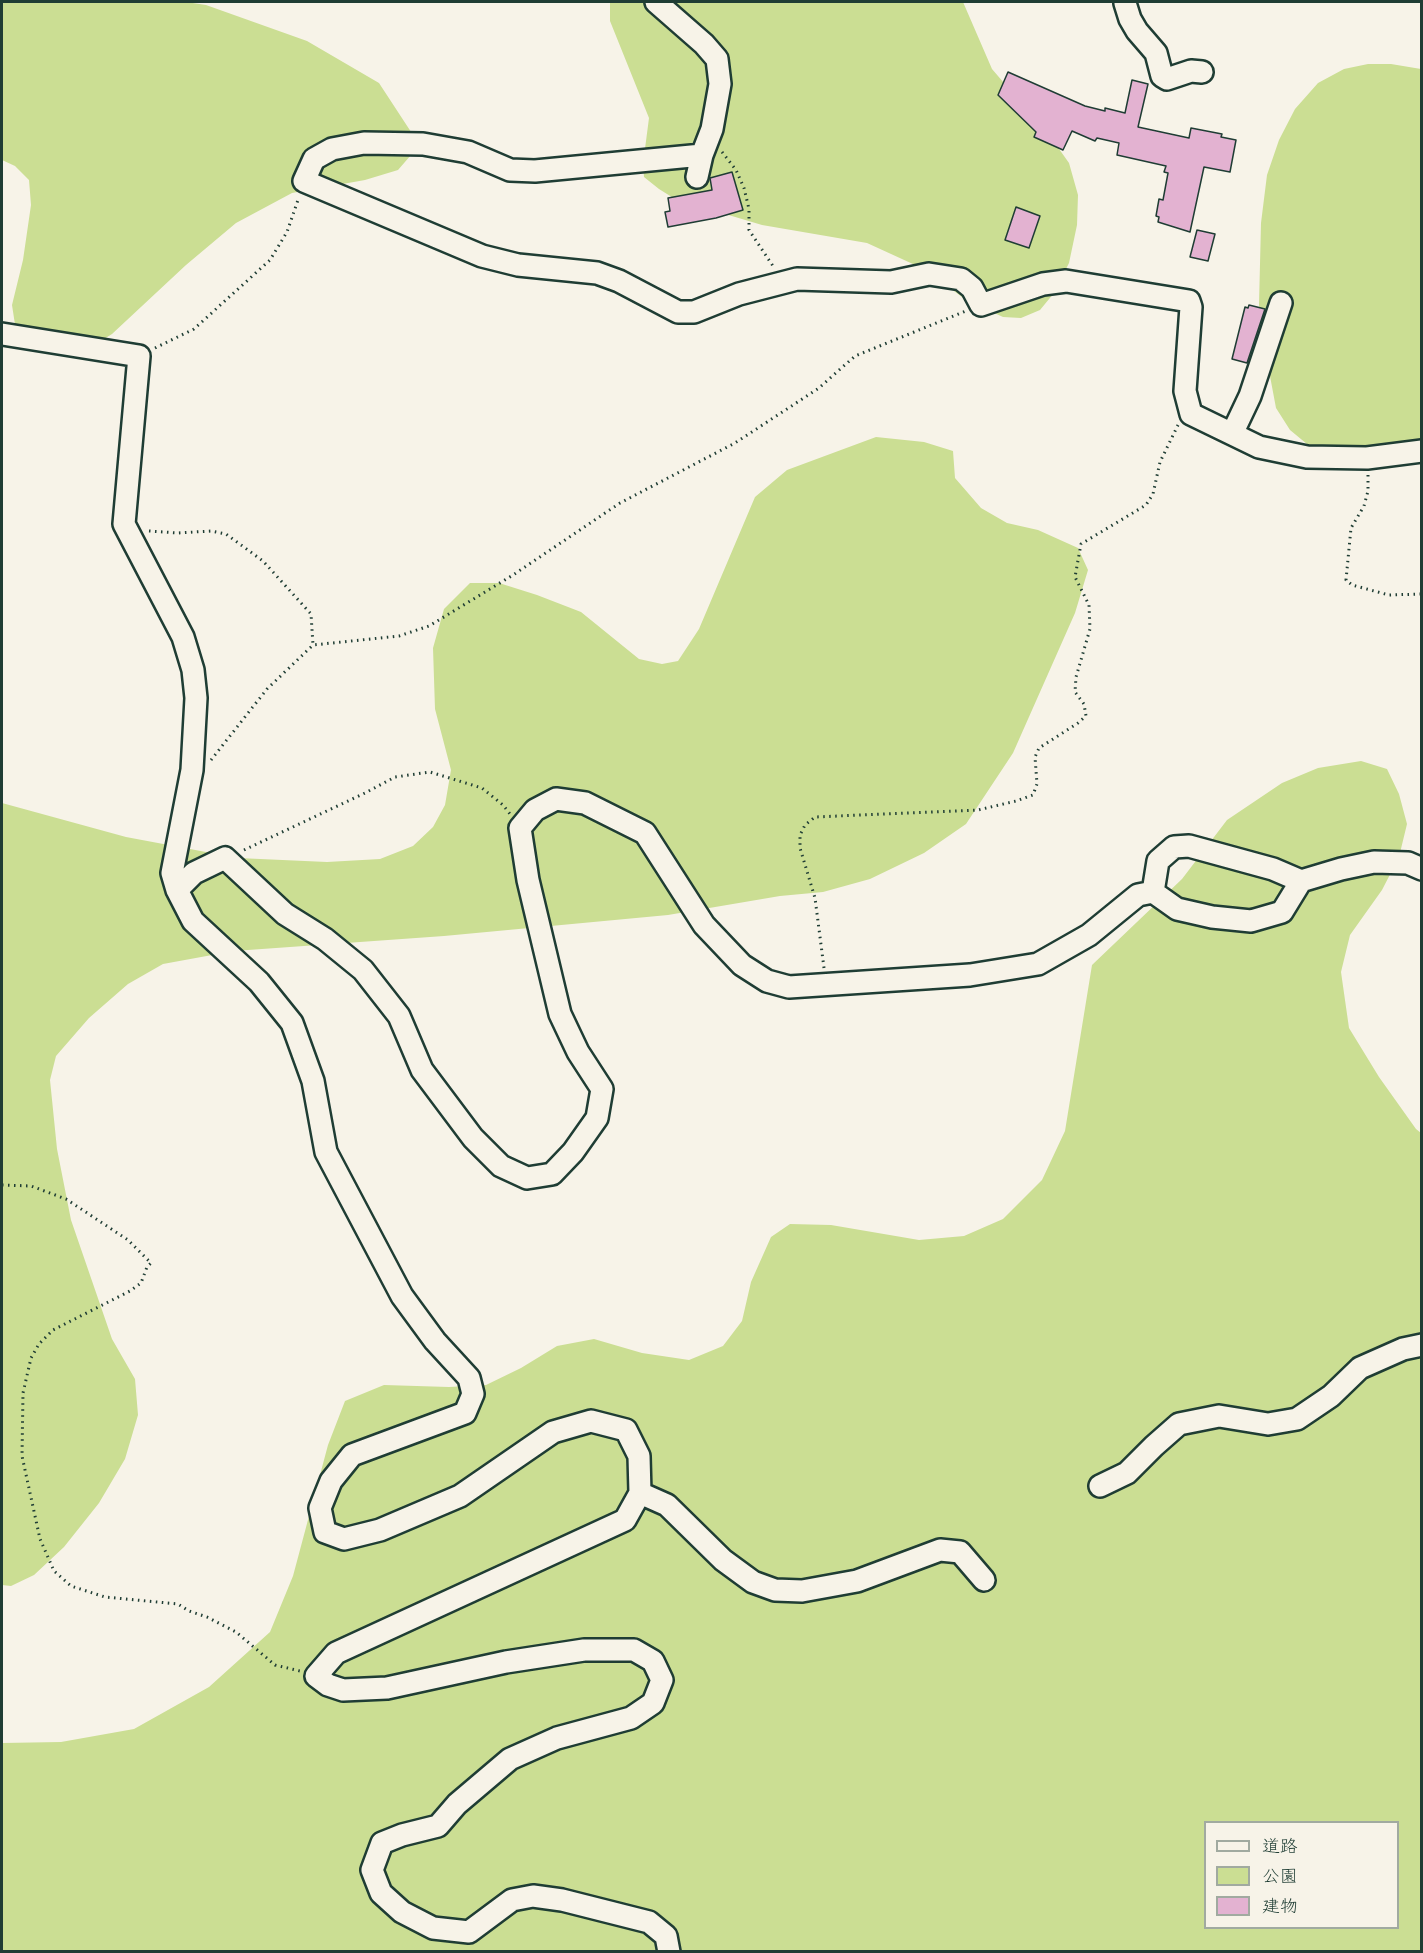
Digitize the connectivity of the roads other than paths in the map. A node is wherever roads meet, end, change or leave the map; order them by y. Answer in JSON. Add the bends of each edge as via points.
{"nodes":[{"id":1,"x":656,"y":2,"type":"edge"},
{"id":2,"x":1130,"y":2,"type":"edge"},
{"id":3,"x":1203,"y":72,"type":"dead end"},
{"id":4,"x":705,"y":146,"type":"junction"},
{"id":5,"x":697,"y":177,"type":"dead end"},
{"id":6,"x":1281,"y":303,"type":"dead end"},
{"id":7,"x":2,"y":334,"type":"edge"},
{"id":8,"x":1232,"y":434,"type":"junction"},
{"id":9,"x":1422,"y":451,"type":"edge"},
{"id":10,"x":1422,"y":868,"type":"edge"},
{"id":11,"x":1300,"y":881,"type":"junction"},
{"id":12,"x":177,"y":890,"type":"junction"},
{"id":13,"x":1153,"y":892,"type":"junction"},
{"id":14,"x":1422,"y":1345,"type":"edge"},
{"id":15,"x":1100,"y":1486,"type":"dead end"},
{"id":16,"x":640,"y":1493,"type":"junction"},
{"id":17,"x":984,"y":1580,"type":"dead end"},
{"id":18,"x":669,"y":1952,"type":"edge"}],
"edges":[{"from":1,"to":4,"type":"street","via":[[717,59],[720,84]]},
{"from":2,"to":3,"type":"street","via":[[1130,19],[1156,53],[1162,76],[1167,79],[1191,71]]},
{"from":4,"to":5,"type":"street"},
{"from":4,"to":8,"type":"street","via":[[535,171],[510,170],[468,152],[423,144],[364,143],[332,149],[314,159],[304,181],[482,256],[518,266],[597,273],[678,312],[694,312],[739,294],[797,279],[891,282],[928,274],[961,279],[972,288],[981,305],[1043,284],[1066,281],[1189,301],[1185,391],[1191,414]]},
{"from":6,"to":8,"type":"street","via":[[1250,396]]},
{"from":7,"to":12,"type":"street","via":[[139,356],[124,524],[183,637],[196,698],[192,770],[172,873]]},
{"from":8,"to":9,"type":"street","via":[[1259,447],[1306,457],[1367,458]]},
{"from":10,"to":11,"type":"street","via":[[1408,863],[1374,862]]},
{"from":11,"to":13,"type":"street","via":[[1282,912],[1251,921],[1177,909]]},
{"from":11,"to":13,"type":"street","via":[[1252,863],[1188,846],[1174,847],[1158,861]]},
{"from":12,"to":13,"type":"street","via":[[194,873],[225,858],[285,914],[325,939],[363,970],[399,1016],[422,1070],[473,1138],[501,1166],[527,1178],[552,1174],[573,1152],[597,1118],[602,1089],[578,1052],[561,1014],[528,880],[520,828],[535,810],[556,799],[585,803],[645,833],[704,925],[742,965],[767,981],[789,987],[970,975],[1038,964],[1089,936],[1138,895]]},
{"from":12,"to":16,"type":"street","via":[[193,921],[259,982],[292,1023],[313,1081],[326,1152],[402,1296],[469,1378],[473,1394],[465,1413],[352,1455],[331,1481],[320,1508],[325,1532],[344,1539],[380,1530],[460,1496],[553,1432],[591,1421],[626,1430],[639,1456]]},
{"from":14,"to":15,"type":"street","via":[[1403,1348],[1360,1368],[1332,1396],[1297,1419],[1268,1424],[1219,1416],[1179,1424],[1127,1473]]},
{"from":16,"to":17,"type":"street","via":[[666,1505],[723,1560],[753,1582],[775,1590],[802,1591],[857,1581],[940,1550],[960,1552]]},
{"from":16,"to":18,"type":"street","via":[[625,1520],[336,1653],[316,1676],[343,1690],[387,1688],[584,1650],[634,1650],[653,1661],[662,1680],[653,1703],[631,1718],[557,1738],[510,1759],[456,1804],[438,1826],[382,1844],[372,1870],[381,1893],[402,1912],[433,1928],[469,1932],[512,1900],[532,1896],[649,1922],[666,1936]]}]}
